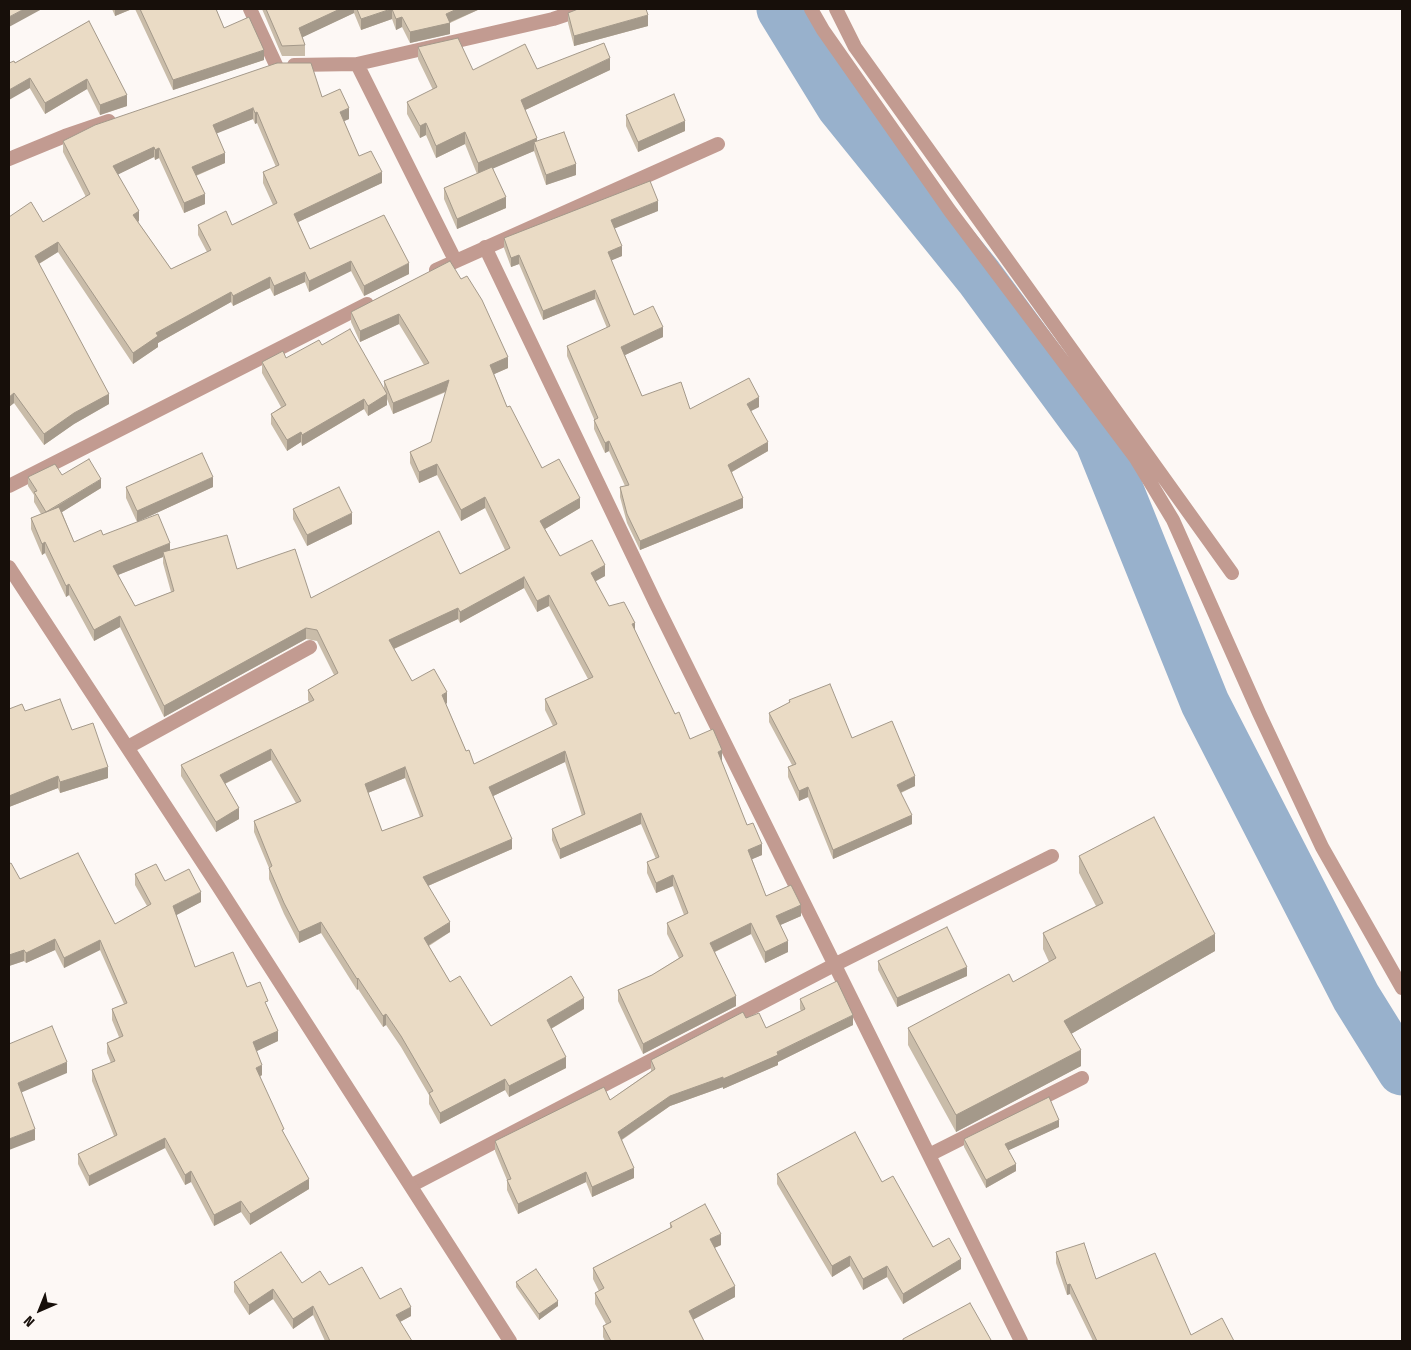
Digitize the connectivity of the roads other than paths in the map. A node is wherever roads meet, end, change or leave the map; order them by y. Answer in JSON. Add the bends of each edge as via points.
{"nodes":[{"id":1,"x":250,"y":9,"type":"edge"},
{"id":2,"x":583,"y":9,"type":"edge"},
{"id":3,"x":811,"y":9,"type":"edge"},
{"id":4,"x":836,"y":9,"type":"edge"},
{"id":5,"x":357,"y":64,"type":"junction"},
{"id":6,"x":120,"y":117,"type":"edge"},
{"id":7,"x":718,"y":144,"type":"dead end"},
{"id":8,"x":9,"y":159,"type":"edge"},
{"id":9,"x":485,"y":247,"type":"junction"},
{"id":10,"x":455,"y":260,"type":"junction"},
{"id":11,"x":420,"y":278,"type":"edge"},
{"id":12,"x":376,"y":300,"type":"edge"},
{"id":13,"x":9,"y":486,"type":"edge"},
{"id":14,"x":9,"y":567,"type":"edge"},
{"id":15,"x":1232,"y":573,"type":"dead end"},
{"id":16,"x":310,"y":647,"type":"dead end"},
{"id":17,"x":128,"y":747,"type":"junction"},
{"id":18,"x":1052,"y":856,"type":"dead end"},
{"id":19,"x":834,"y":965,"type":"junction"},
{"id":20,"x":1402,"y":988,"type":"edge"},
{"id":21,"x":1082,"y":1078,"type":"dead end"},
{"id":22,"x":929,"y":1156,"type":"junction"},
{"id":23,"x":412,"y":1185,"type":"junction"},
{"id":24,"x":510,"y":1341,"type":"edge"},
{"id":25,"x":1021,"y":1341,"type":"edge"}],
"edges":[{"from":1,"to":5,"type":"street","via":[[271,67]]},
{"from":2,"to":5,"type":"street","via":[[553,19]]},
{"from":3,"to":20,"type":"street","via":[[950,211],[1135,457],[1173,520],[1322,847]]},
{"from":4,"to":15,"type":"street","via":[[855,47]]},
{"from":5,"to":10,"type":"street"},
{"from":6,"to":8,"type":"street"},
{"from":7,"to":9,"type":"street"},
{"from":9,"to":10,"type":"street"},
{"from":9,"to":19,"type":"street"},
{"from":10,"to":11,"type":"street"},
{"from":12,"to":13,"type":"street"},
{"from":14,"to":17,"type":"street"},
{"from":16,"to":17,"type":"street"},
{"from":17,"to":23,"type":"street"},
{"from":18,"to":19,"type":"street"},
{"from":19,"to":22,"type":"street"},
{"from":19,"to":23,"type":"street"},
{"from":21,"to":22,"type":"street"},
{"from":22,"to":25,"type":"street"},
{"from":23,"to":24,"type":"street"}]}
